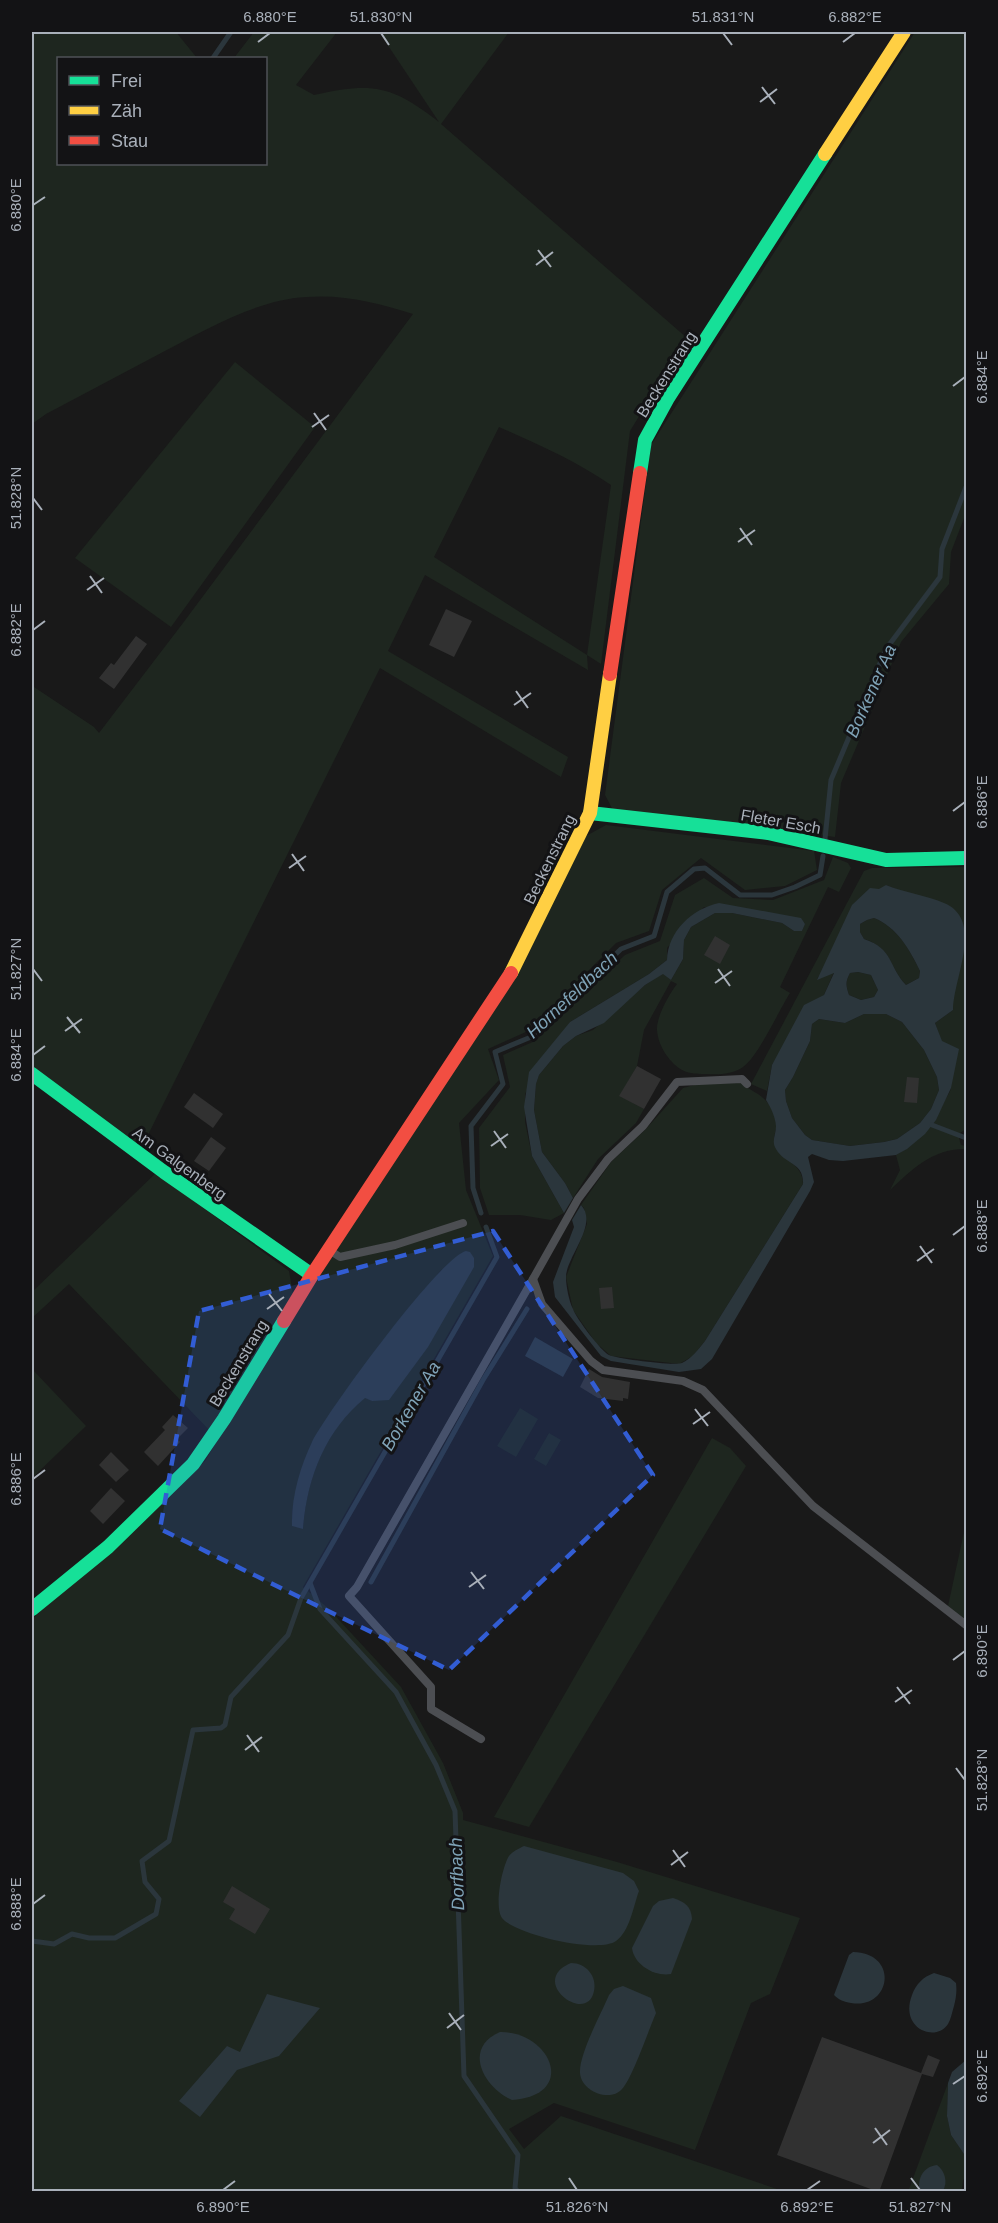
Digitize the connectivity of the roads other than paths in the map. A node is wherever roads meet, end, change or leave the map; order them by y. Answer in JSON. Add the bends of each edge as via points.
{"nodes":[{"id":1,"x":904,"y":32,"type":"edge"},
{"id":2,"x":590,"y":813,"type":"junction"},
{"id":3,"x":966,"y":858,"type":"edge"},
{"id":4,"x":32,"y":1074,"type":"edge"},
{"id":5,"x":747,"y":1084,"type":"dead end"},
{"id":6,"x":463,"y":1223,"type":"dead end"},
{"id":7,"x":329,"y":1250,"type":"junction"},
{"id":8,"x":312,"y":1275,"type":"junction"},
{"id":9,"x":533,"y":1279,"type":"junction"},
{"id":10,"x":32,"y":1609,"type":"edge"},
{"id":11,"x":966,"y":1625,"type":"edge"},
{"id":12,"x":482,"y":1739,"type":"dead end"}],
"edges":[{"from":1,"to":2,"type":"street","name":"Beckenstrang","via":[[668,398],[645,440]]},
{"from":2,"to":3,"type":"street","name":"Fleter Esch","via":[[768,833],[886,860]]},
{"from":2,"to":7,"type":"street","name":"Beckenstrang","via":[[511,973]]},
{"from":4,"to":8,"type":"street","name":"Am Galgenberg"},
{"from":5,"to":9,"type":"lane","via":[[742,1079],[677,1082],[578,1199]]},
{"from":6,"to":7,"type":"lane","via":[[396,1245],[340,1257]]},
{"from":7,"to":8,"type":"street","name":"Beckenstrang"},
{"from":8,"to":10,"type":"street","name":"Beckenstrang","via":[[194,1464],[108,1547]]},
{"from":9,"to":11,"type":"lane","via":[[542,1304],[591,1361],[603,1370],[683,1381],[703,1390],[813,1506]]},
{"from":9,"to":12,"type":"lane","via":[[349,1596],[431,1688],[431,1709]]}]}
